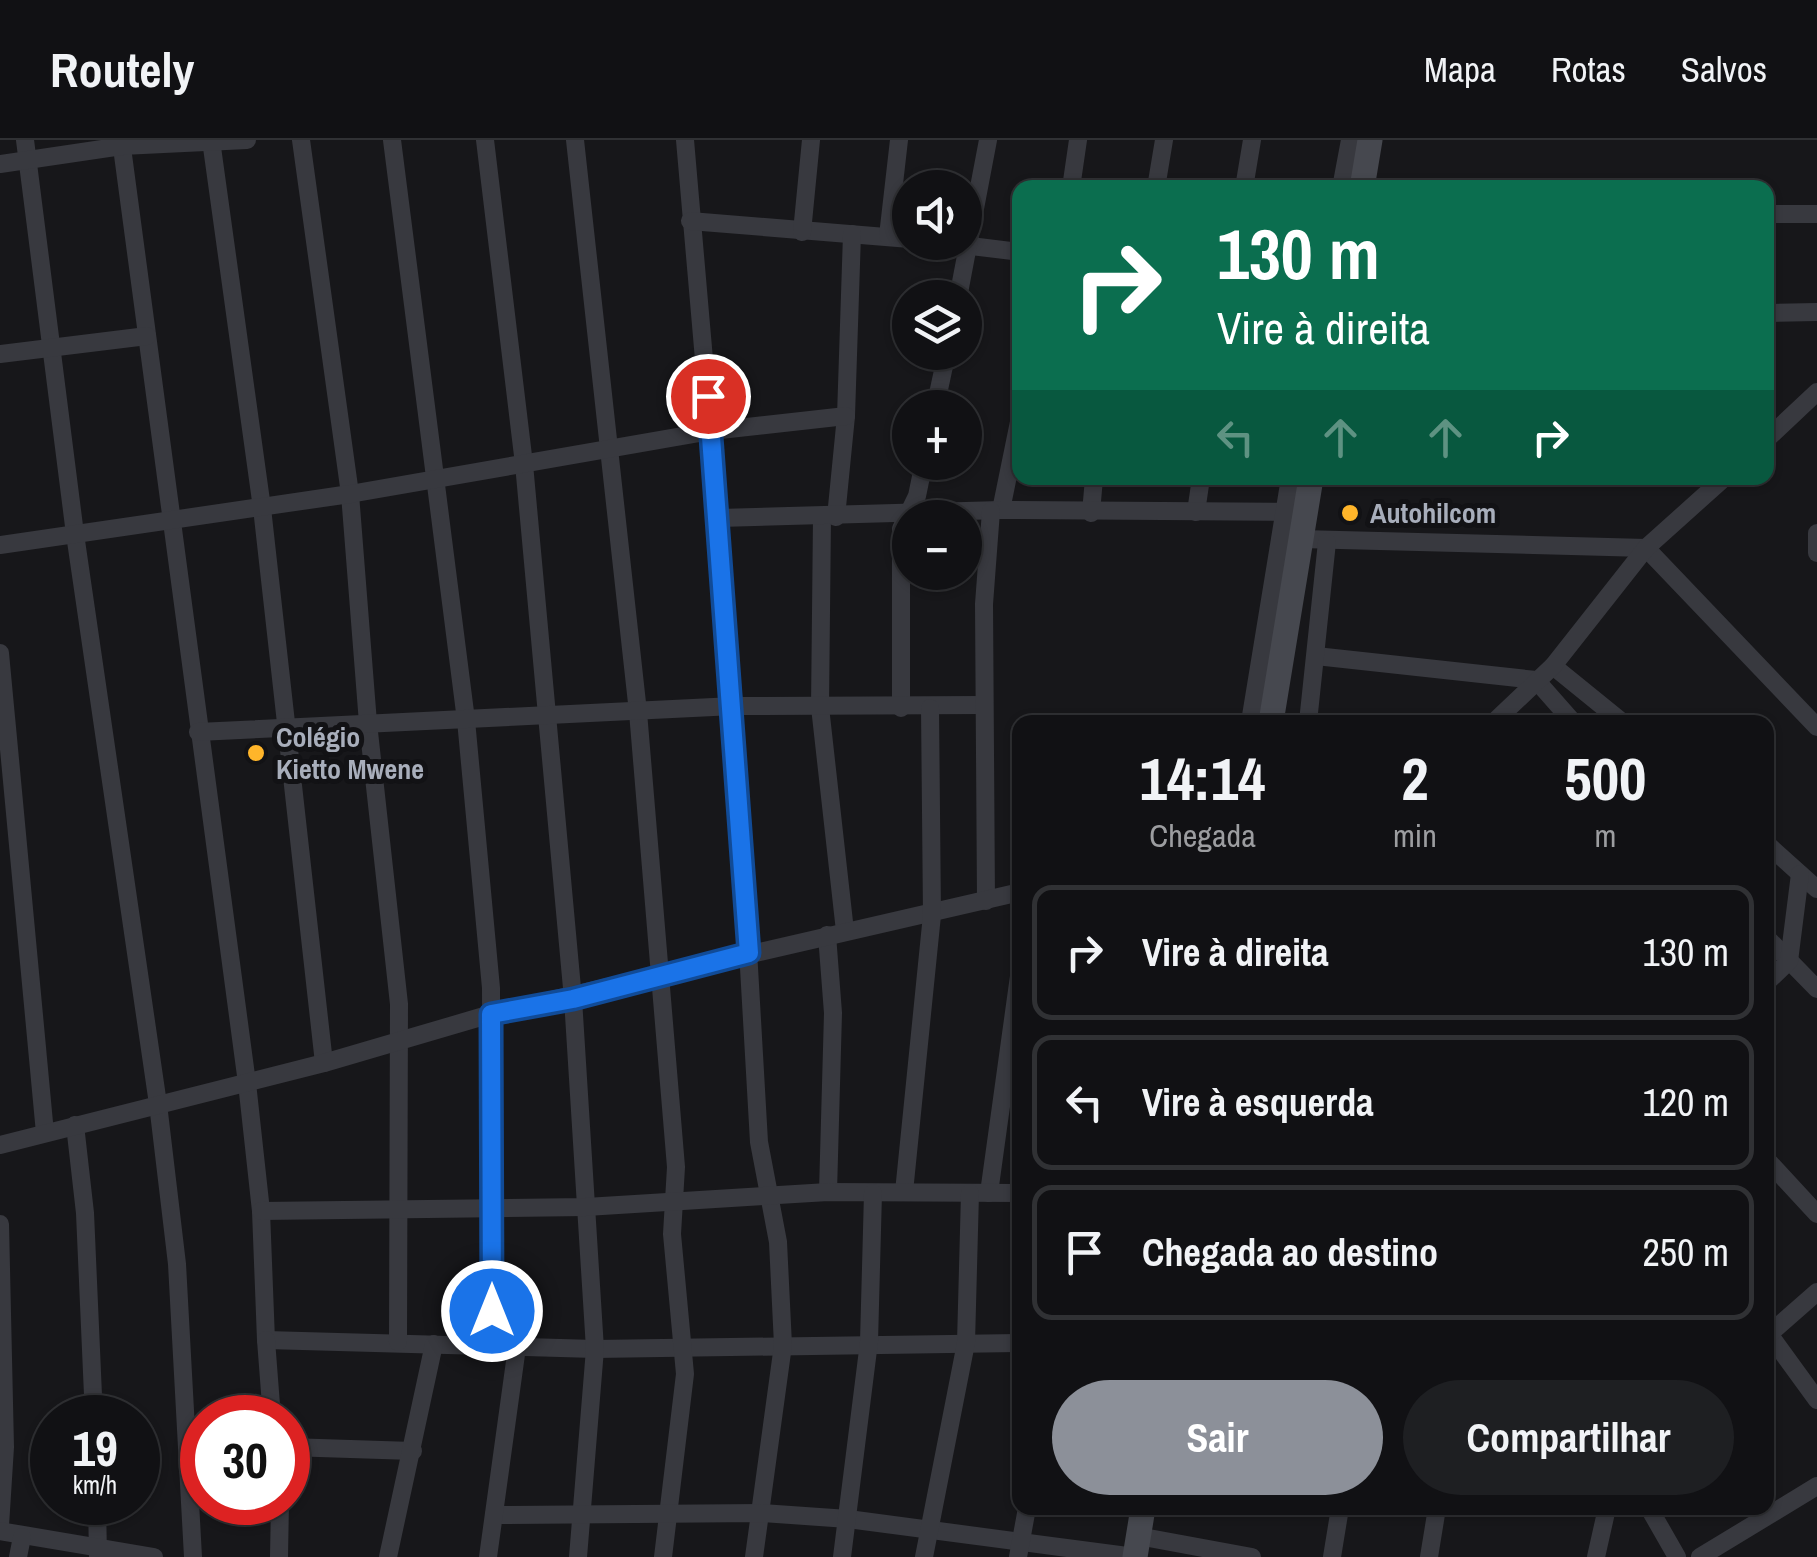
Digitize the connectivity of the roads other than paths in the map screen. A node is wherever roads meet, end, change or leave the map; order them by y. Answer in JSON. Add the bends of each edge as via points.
{"nodes":[{"id":1,"x":24,"y":140,"type":"edge"},
{"id":2,"x":247,"y":140,"type":"edge"},
{"id":3,"x":302,"y":140,"type":"edge"},
{"id":4,"x":392,"y":140,"type":"edge"},
{"id":5,"x":485,"y":140,"type":"edge"},
{"id":6,"x":574,"y":140,"type":"edge"},
{"id":7,"x":685,"y":140,"type":"edge"},
{"id":8,"x":811,"y":140,"type":"edge"},
{"id":9,"x":899,"y":140,"type":"edge"},
{"id":10,"x":988,"y":140,"type":"edge"},
{"id":11,"x":1078,"y":140,"type":"edge"},
{"id":12,"x":1164,"y":140,"type":"edge"},
{"id":13,"x":1252,"y":140,"type":"edge"},
{"id":14,"x":1350,"y":140,"type":"edge"},
{"id":15,"x":1370,"y":140,"type":"edge"},
{"id":16,"x":211,"y":142,"type":"edge"},
{"id":17,"x":121,"y":143,"type":"edge"},
{"id":18,"x":28,"y":160,"type":"junction"},
{"id":19,"x":0,"y":164,"type":"edge"},
{"id":20,"x":982,"y":173,"type":"edge"},
{"id":21,"x":1072,"y":180,"type":"edge"},
{"id":22,"x":1157,"y":180,"type":"edge"},
{"id":23,"x":1245,"y":180,"type":"edge"},
{"id":24,"x":1342,"y":180,"type":"edge"},
{"id":25,"x":1363,"y":180,"type":"edge"},
{"id":26,"x":1774,"y":214,"type":"edge"},
{"id":27,"x":1817,"y":214,"type":"edge"},
{"id":28,"x":690,"y":221,"type":"junction"},
{"id":29,"x":802,"y":232,"type":"junction"},
{"id":30,"x":852,"y":234,"type":"junction"},
{"id":31,"x":888,"y":236,"type":"junction"},
{"id":32,"x":892,"y":237,"type":"edge"},
{"id":33,"x":982,"y":248,"type":"edge"},
{"id":34,"x":1012,"y":251,"type":"edge"},
{"id":35,"x":1817,"y":312,"type":"edge"},
{"id":36,"x":1774,"y":314,"type":"edge"},
{"id":37,"x":148,"y":336,"type":"junction"},
{"id":38,"x":52,"y":347,"type":"junction"},
{"id":39,"x":0,"y":354,"type":"edge"},
{"id":40,"x":1817,"y":392,"type":"edge"},
{"id":41,"x":846,"y":416,"type":"junction"},
{"id":42,"x":1774,"y":428,"type":"edge"},
{"id":43,"x":711,"y":431,"type":"junction"},
{"id":44,"x":1012,"y":448,"type":"edge"},
{"id":45,"x":606,"y":451,"type":"junction"},
{"id":46,"x":524,"y":464,"type":"junction"},
{"id":47,"x":437,"y":478,"type":"junction"},
{"id":48,"x":1093,"y":485,"type":"edge"},
{"id":49,"x":1200,"y":485,"type":"edge"},
{"id":50,"x":1291,"y":485,"type":"edge"},
{"id":51,"x":1308,"y":485,"type":"edge"},
{"id":52,"x":1716,"y":485,"type":"edge"},
{"id":53,"x":350,"y":494,"type":"junction"},
{"id":54,"x":262,"y":508,"type":"junction"},
{"id":55,"x":982,"y":511,"type":"edge"},
{"id":56,"x":996,"y":511,"type":"junction"},
{"id":57,"x":1196,"y":512,"type":"junction"},
{"id":58,"x":1295,"y":512,"type":"junction"},
{"id":59,"x":892,"y":513,"type":"edge"},
{"id":60,"x":1091,"y":513,"type":"junction"},
{"id":61,"x":829,"y":517,"type":"junction"},
{"id":62,"x":719,"y":518,"type":"junction"},
{"id":63,"x":170,"y":522,"type":"junction"},
{"id":64,"x":1817,"y":533,"type":"edge"},
{"id":65,"x":75,"y":534,"type":"junction"},
{"id":66,"x":1314,"y":541,"type":"junction"},
{"id":67,"x":0,"y":545,"type":"edge"},
{"id":68,"x":1646,"y":548,"type":"junction"},
{"id":69,"x":1817,"y":553,"type":"edge"},
{"id":70,"x":901,"y":590,"type":"edge"},
{"id":71,"x":0,"y":653,"type":"edge"},
{"id":72,"x":1316,"y":656,"type":"junction"},
{"id":73,"x":1553,"y":666,"type":"junction"},
{"id":74,"x":1536,"y":680,"type":"junction"},
{"id":75,"x":1275,"y":694,"type":"junction"},
{"id":76,"x":1311,"y":698,"type":"junction"},
{"id":77,"x":734,"y":706,"type":"junction"},
{"id":78,"x":984,"y":706,"type":"junction"},
{"id":79,"x":820,"y":707,"type":"junction"},
{"id":80,"x":901,"y":708,"type":"junction"},
{"id":81,"x":930,"y":708,"type":"junction"},
{"id":82,"x":638,"y":712,"type":"junction"},
{"id":83,"x":546,"y":715,"type":"junction"},
{"id":84,"x":1252,"y":715,"type":"edge"},
{"id":85,"x":1271,"y":715,"type":"edge"},
{"id":86,"x":1309,"y":715,"type":"edge"},
{"id":87,"x":1501,"y":715,"type":"edge"},
{"id":88,"x":1567,"y":715,"type":"edge"},
{"id":89,"x":1613,"y":715,"type":"edge"},
{"id":90,"x":466,"y":720,"type":"junction"},
{"id":91,"x":368,"y":724,"type":"junction"},
{"id":92,"x":286,"y":727,"type":"junction"},
{"id":93,"x":1817,"y":727,"type":"edge"},
{"id":94,"x":198,"y":732,"type":"junction"},
{"id":95,"x":1774,"y":850,"type":"edge"},
{"id":96,"x":1800,"y":874,"type":"junction"},
{"id":97,"x":1817,"y":889,"type":"edge"},
{"id":98,"x":1012,"y":894,"type":"edge"},
{"id":99,"x":986,"y":901,"type":"junction"},
{"id":100,"x":932,"y":915,"type":"junction"},
{"id":101,"x":836,"y":933,"type":"junction"},
{"id":102,"x":1774,"y":946,"type":"edge"},
{"id":103,"x":749,"y":953,"type":"junction"},
{"id":104,"x":1789,"y":961,"type":"junction"},
{"id":105,"x":1774,"y":975,"type":"edge"},
{"id":106,"x":658,"y":977,"type":"junction"},
{"id":107,"x":1817,"y":988,"type":"edge"},
{"id":108,"x":573,"y":999,"type":"junction"},
{"id":109,"x":491,"y":1014,"type":"junction"},
{"id":110,"x":1012,"y":1014,"type":"edge"},
{"id":111,"x":399,"y":1041,"type":"junction"},
{"id":112,"x":324,"y":1063,"type":"junction"},
{"id":113,"x":247,"y":1083,"type":"junction"},
{"id":114,"x":158,"y":1104,"type":"junction"},
{"id":115,"x":75,"y":1125,"type":"junction"},
{"id":116,"x":45,"y":1133,"type":"junction"},
{"id":117,"x":0,"y":1146,"type":"edge"},
{"id":118,"x":1774,"y":1167,"type":"edge"},
{"id":119,"x":828,"y":1192,"type":"junction"},
{"id":120,"x":904,"y":1192,"type":"junction"},
{"id":121,"x":980,"y":1193,"type":"junction"},
{"id":122,"x":873,"y":1194,"type":"junction"},
{"id":123,"x":1012,"y":1194,"type":"edge"},
{"id":124,"x":674,"y":1198,"type":"junction"},
{"id":125,"x":770,"y":1198,"type":"junction"},
{"id":126,"x":401,"y":1206,"type":"junction"},
{"id":127,"x":492,"y":1206,"type":"junction"},
{"id":128,"x":586,"y":1206,"type":"junction"},
{"id":129,"x":261,"y":1212,"type":"junction"},
{"id":130,"x":1817,"y":1213,"type":"edge"},
{"id":131,"x":0,"y":1224,"type":"edge"},
{"id":132,"x":1817,"y":1292,"type":"edge"},
{"id":133,"x":1774,"y":1329,"type":"edge"},
{"id":134,"x":266,"y":1340,"type":"junction"},
{"id":135,"x":398,"y":1342,"type":"junction"},
{"id":136,"x":869,"y":1342,"type":"junction"},
{"id":137,"x":1774,"y":1342,"type":"edge"},
{"id":138,"x":966,"y":1343,"type":"junction"},
{"id":139,"x":1012,"y":1343,"type":"edge"},
{"id":140,"x":434,"y":1344,"type":"junction"},
{"id":141,"x":492,"y":1346,"type":"junction"},
{"id":142,"x":782,"y":1346,"type":"junction"},
{"id":143,"x":517,"y":1347,"type":"junction"},
{"id":144,"x":683,"y":1347,"type":"junction"},
{"id":145,"x":595,"y":1349,"type":"junction"},
{"id":146,"x":93,"y":1395,"type":"edge"},
{"id":147,"x":270,"y":1395,"type":"edge"},
{"id":148,"x":1817,"y":1400,"type":"edge"},
{"id":149,"x":310,"y":1447,"type":"edge"},
{"id":150,"x":413,"y":1450,"type":"junction"},
{"id":151,"x":1817,"y":1486,"type":"edge"},
{"id":152,"x":1774,"y":1512,"type":"edge"},
{"id":153,"x":762,"y":1513,"type":"junction"},
{"id":154,"x":494,"y":1515,"type":"junction"},
{"id":155,"x":1026,"y":1515,"type":"edge"},
{"id":156,"x":1142,"y":1515,"type":"edge"},
{"id":157,"x":1339,"y":1515,"type":"edge"},
{"id":158,"x":1436,"y":1515,"type":"edge"},
{"id":159,"x":1605,"y":1515,"type":"edge"},
{"id":160,"x":1654,"y":1515,"type":"edge"},
{"id":161,"x":1769,"y":1515,"type":"edge"},
{"id":162,"x":669,"y":1516,"type":"junction"},
{"id":163,"x":582,"y":1517,"type":"junction"},
{"id":164,"x":848,"y":1518,"type":"junction"},
{"id":165,"x":97,"y":1525,"type":"edge"},
{"id":166,"x":280,"y":1525,"type":"edge"},
{"id":167,"x":930,"y":1527,"type":"junction"},
{"id":168,"x":0,"y":1529,"type":"edge"},
{"id":169,"x":22,"y":1537,"type":"junction"},
{"id":170,"x":1019,"y":1548,"type":"edge"},
{"id":171,"x":1136,"y":1550,"type":"edge"},
{"id":172,"x":98,"y":1554,"type":"edge"},
{"id":173,"x":18,"y":1557,"type":"edge"},
{"id":174,"x":154,"y":1557,"type":"edge"},
{"id":175,"x":193,"y":1557,"type":"edge"},
{"id":176,"x":279,"y":1557,"type":"edge"},
{"id":177,"x":388,"y":1557,"type":"edge"},
{"id":178,"x":488,"y":1557,"type":"edge"},
{"id":179,"x":578,"y":1557,"type":"edge"},
{"id":180,"x":663,"y":1557,"type":"edge"},
{"id":181,"x":754,"y":1557,"type":"edge"},
{"id":182,"x":842,"y":1557,"type":"edge"},
{"id":183,"x":924,"y":1557,"type":"edge"},
{"id":184,"x":1252,"y":1557,"type":"edge"},
{"id":185,"x":1332,"y":1557,"type":"edge"},
{"id":186,"x":1430,"y":1557,"type":"edge"},
{"id":187,"x":1596,"y":1557,"type":"edge"},
{"id":188,"x":1677,"y":1557,"type":"edge"},
{"id":189,"x":1700,"y":1557,"type":"edge"}],
"edges":[{"from":1,"to":18,"type":"street"},
{"from":2,"to":16,"type":"street"},
{"from":3,"to":53,"type":"street"},
{"from":4,"to":47,"type":"street"},
{"from":5,"to":46,"type":"street"},
{"from":6,"to":45,"type":"street"},
{"from":7,"to":28,"type":"street"},
{"from":8,"to":29,"type":"street"},
{"from":9,"to":31,"type":"street"},
{"from":10,"to":20,"type":"street"},
{"from":11,"to":21,"type":"street"},
{"from":12,"to":22,"type":"street"},
{"from":13,"to":23,"type":"street"},
{"from":14,"to":24,"type":"street"},
{"from":15,"to":25,"type":"main road"},
{"from":16,"to":17,"type":"street"},
{"from":16,"to":54,"type":"street"},
{"from":17,"to":18,"type":"street"},
{"from":17,"to":37,"type":"street"},
{"from":18,"to":19,"type":"street"},
{"from":18,"to":38,"type":"street"},
{"from":26,"to":27,"type":"street"},
{"from":28,"to":29,"type":"street"},
{"from":28,"to":43,"type":"street"},
{"from":29,"to":30,"type":"street"},
{"from":30,"to":31,"type":"street"},
{"from":30,"to":41,"type":"street"},
{"from":31,"to":32,"type":"street"},
{"from":33,"to":34,"type":"street"},
{"from":35,"to":36,"type":"street"},
{"from":37,"to":38,"type":"street"},
{"from":37,"to":63,"type":"street"},
{"from":38,"to":39,"type":"street"},
{"from":38,"to":65,"type":"street"},
{"from":40,"to":42,"type":"street"},
{"from":41,"to":43,"type":"street"},
{"from":41,"to":61,"type":"street"},
{"from":43,"to":45,"type":"street"},
{"from":43,"to":62,"type":"street"},
{"from":44,"to":56,"type":"street"},
{"from":45,"to":46,"type":"street"},
{"from":45,"to":82,"type":"street"},
{"from":46,"to":47,"type":"street"},
{"from":46,"to":83,"type":"street"},
{"from":47,"to":53,"type":"street"},
{"from":47,"to":90,"type":"street"},
{"from":48,"to":60,"type":"street"},
{"from":49,"to":57,"type":"street"},
{"from":50,"to":58,"type":"street"},
{"from":51,"to":58,"type":"main road"},
{"from":52,"to":68,"type":"street"},
{"from":53,"to":54,"type":"street"},
{"from":53,"to":91,"type":"street"},
{"from":54,"to":63,"type":"street"},
{"from":54,"to":92,"type":"street"},
{"from":55,"to":56,"type":"street"},
{"from":56,"to":60,"type":"street"},
{"from":56,"to":78,"type":"street","via":[[984,604]]},
{"from":57,"to":58,"type":"street"},
{"from":57,"to":60,"type":"street"},
{"from":58,"to":66,"type":"main road"},
{"from":58,"to":84,"type":"street"},
{"from":59,"to":61,"type":"street"},
{"from":61,"to":62,"type":"street"},
{"from":61,"to":79,"type":"street"},
{"from":62,"to":77,"type":"street"},
{"from":63,"to":65,"type":"street"},
{"from":63,"to":94,"type":"street"},
{"from":64,"to":69,"type":"street"},
{"from":65,"to":67,"type":"street"},
{"from":65,"to":114,"type":"street"},
{"from":66,"to":68,"type":"street"},
{"from":66,"to":72,"type":"street"},
{"from":66,"to":75,"type":"main road"},
{"from":68,"to":73,"type":"street"},
{"from":68,"to":93,"type":"street"},
{"from":70,"to":80,"type":"street"},
{"from":71,"to":116,"type":"street"},
{"from":72,"to":74,"type":"street"},
{"from":72,"to":76,"type":"street"},
{"from":73,"to":74,"type":"street"},
{"from":73,"to":89,"type":"street"},
{"from":74,"to":87,"type":"street"},
{"from":74,"to":88,"type":"street"},
{"from":75,"to":76,"type":"street"},
{"from":75,"to":85,"type":"main road"},
{"from":76,"to":86,"type":"street"},
{"from":77,"to":79,"type":"street"},
{"from":77,"to":82,"type":"street"},
{"from":77,"to":103,"type":"street"},
{"from":78,"to":81,"type":"street"},
{"from":78,"to":99,"type":"street"},
{"from":79,"to":80,"type":"street"},
{"from":79,"to":101,"type":"street"},
{"from":80,"to":81,"type":"street"},
{"from":81,"to":100,"type":"street"},
{"from":82,"to":83,"type":"street"},
{"from":82,"to":106,"type":"street"},
{"from":83,"to":90,"type":"street"},
{"from":83,"to":108,"type":"street"},
{"from":90,"to":91,"type":"street"},
{"from":90,"to":109,"type":"street"},
{"from":91,"to":92,"type":"street"},
{"from":91,"to":111,"type":"street"},
{"from":92,"to":94,"type":"street"},
{"from":92,"to":112,"type":"street"},
{"from":94,"to":113,"type":"street"},
{"from":95,"to":96,"type":"street"},
{"from":96,"to":97,"type":"street"},
{"from":96,"to":104,"type":"street"},
{"from":98,"to":99,"type":"street"},
{"from":99,"to":100,"type":"street"},
{"from":100,"to":101,"type":"street"},
{"from":100,"to":120,"type":"street"},
{"from":101,"to":103,"type":"street"},
{"from":101,"to":119,"type":"street"},
{"from":102,"to":104,"type":"street"},
{"from":103,"to":106,"type":"street"},
{"from":103,"to":125,"type":"street","via":[[760,1142]]},
{"from":104,"to":105,"type":"street"},
{"from":104,"to":107,"type":"street"},
{"from":106,"to":108,"type":"street"},
{"from":106,"to":124,"type":"street"},
{"from":108,"to":109,"type":"street"},
{"from":108,"to":128,"type":"street"},
{"from":109,"to":111,"type":"street"},
{"from":109,"to":127,"type":"street"},
{"from":110,"to":121,"type":"street"},
{"from":111,"to":112,"type":"street"},
{"from":111,"to":126,"type":"street"},
{"from":112,"to":113,"type":"street"},
{"from":113,"to":114,"type":"street"},
{"from":113,"to":129,"type":"street"},
{"from":114,"to":115,"type":"street"},
{"from":114,"to":175,"type":"street","via":[[177,1264]]},
{"from":115,"to":116,"type":"street"},
{"from":115,"to":146,"type":"street"},
{"from":116,"to":117,"type":"street"},
{"from":118,"to":130,"type":"street"},
{"from":119,"to":122,"type":"street"},
{"from":119,"to":125,"type":"street"},
{"from":120,"to":121,"type":"street"},
{"from":120,"to":122,"type":"street"},
{"from":121,"to":123,"type":"street"},
{"from":121,"to":138,"type":"street"},
{"from":122,"to":136,"type":"street"},
{"from":124,"to":125,"type":"street"},
{"from":124,"to":128,"type":"street"},
{"from":124,"to":144,"type":"street"},
{"from":125,"to":142,"type":"street"},
{"from":126,"to":127,"type":"street"},
{"from":126,"to":129,"type":"street"},
{"from":126,"to":135,"type":"street"},
{"from":127,"to":128,"type":"street"},
{"from":127,"to":141,"type":"street"},
{"from":128,"to":145,"type":"street"},
{"from":129,"to":134,"type":"street"},
{"from":131,"to":168,"type":"street"},
{"from":132,"to":133,"type":"street"},
{"from":134,"to":135,"type":"street"},
{"from":134,"to":147,"type":"street"},
{"from":135,"to":140,"type":"street"},
{"from":136,"to":138,"type":"street"},
{"from":136,"to":142,"type":"street"},
{"from":136,"to":164,"type":"street"},
{"from":137,"to":148,"type":"street"},
{"from":138,"to":139,"type":"street"},
{"from":138,"to":167,"type":"street"},
{"from":140,"to":141,"type":"street"},
{"from":140,"to":150,"type":"street"},
{"from":141,"to":143,"type":"street"},
{"from":142,"to":144,"type":"street"},
{"from":142,"to":153,"type":"street"},
{"from":143,"to":145,"type":"street"},
{"from":143,"to":154,"type":"street"},
{"from":144,"to":145,"type":"street"},
{"from":144,"to":162,"type":"street"},
{"from":145,"to":163,"type":"street"},
{"from":149,"to":150,"type":"street"},
{"from":150,"to":177,"type":"street"},
{"from":151,"to":152,"type":"street"},
{"from":153,"to":162,"type":"street"},
{"from":153,"to":164,"type":"street"},
{"from":153,"to":181,"type":"street"},
{"from":154,"to":163,"type":"street"},
{"from":154,"to":178,"type":"street"},
{"from":155,"to":170,"type":"street"},
{"from":156,"to":171,"type":"main road"},
{"from":157,"to":185,"type":"street"},
{"from":158,"to":186,"type":"street"},
{"from":159,"to":187,"type":"street"},
{"from":160,"to":188,"type":"street"},
{"from":161,"to":189,"type":"street"},
{"from":162,"to":163,"type":"street"},
{"from":162,"to":180,"type":"street"},
{"from":163,"to":179,"type":"street"},
{"from":164,"to":167,"type":"street"},
{"from":164,"to":182,"type":"street"},
{"from":165,"to":172,"type":"street"},
{"from":166,"to":176,"type":"street"},
{"from":167,"to":170,"type":"street"},
{"from":167,"to":183,"type":"street"},
{"from":168,"to":169,"type":"street"},
{"from":169,"to":172,"type":"street"},
{"from":169,"to":173,"type":"street"},
{"from":170,"to":171,"type":"street"},
{"from":171,"to":184,"type":"street"},
{"from":172,"to":174,"type":"street"}]}
